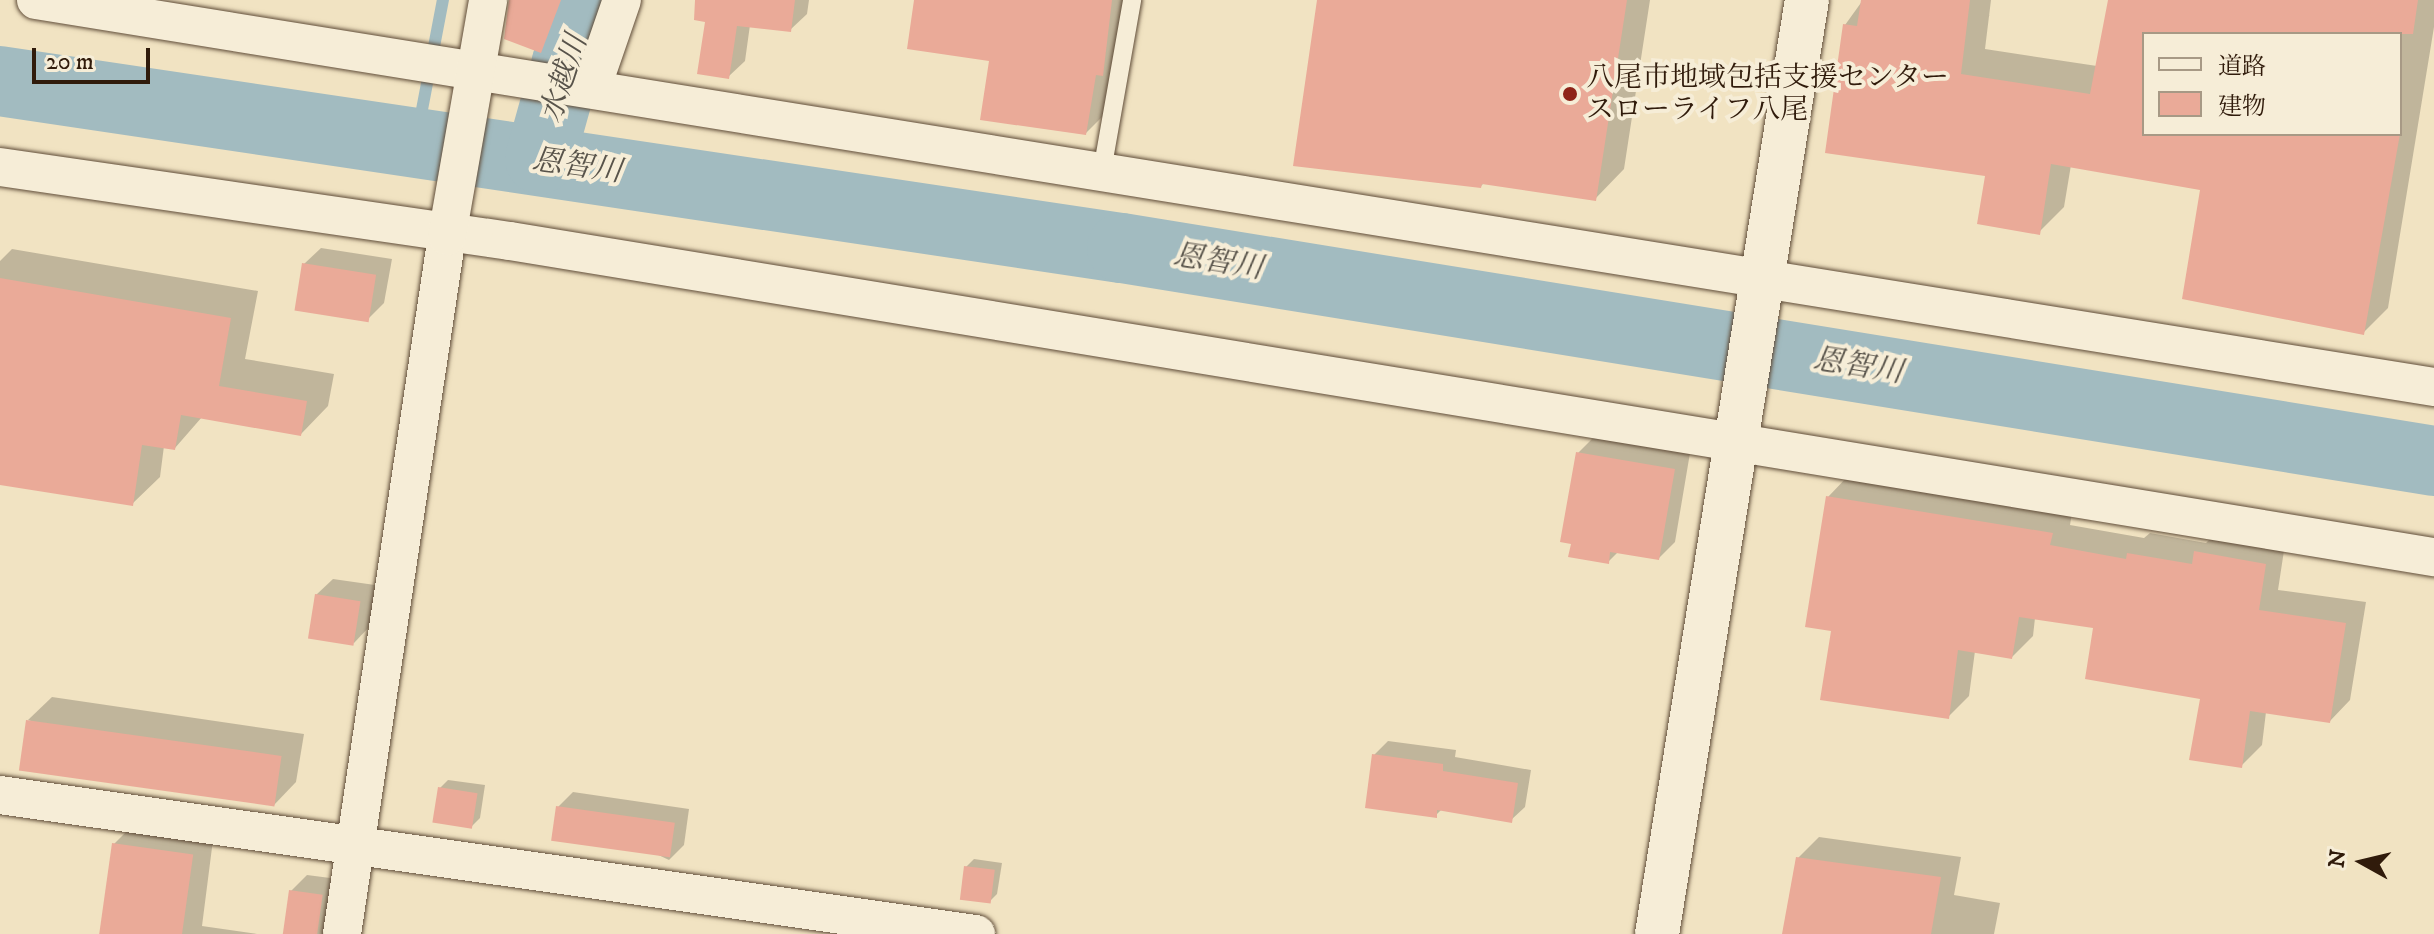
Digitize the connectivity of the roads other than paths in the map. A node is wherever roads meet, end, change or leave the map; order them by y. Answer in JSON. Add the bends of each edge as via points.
{"nodes":[{"id":1,"x":36,"y":0,"type":"edge"},
{"id":2,"x":488,"y":0,"type":"edge"},
{"id":3,"x":622,"y":0,"type":"edge"},
{"id":4,"x":1132,"y":0,"type":"edge"},
{"id":5,"x":1807,"y":0,"type":"edge"},
{"id":6,"x":473,"y":81,"type":"junction"},
{"id":7,"x":586,"y":87,"type":"junction"},
{"id":8,"x":0,"y":167,"type":"edge"},
{"id":9,"x":1102,"y":171,"type":"junction"},
{"id":10,"x":449,"y":229,"type":"junction"},
{"id":11,"x":1760,"y":291,"type":"junction"},
{"id":12,"x":2434,"y":387,"type":"edge"},
{"id":13,"x":1736,"y":436,"type":"junction"},
{"id":14,"x":2434,"y":557,"type":"edge"},
{"id":15,"x":0,"y":795,"type":"edge"},
{"id":16,"x":355,"y":846,"type":"junction"},
{"id":17,"x":342,"y":934,"type":"edge"},
{"id":18,"x":976,"y":934,"type":"edge"},
{"id":19,"x":1657,"y":934,"type":"edge"}],
"edges":[{"from":1,"to":6,"type":"street","via":[[375,54]]},
{"from":2,"to":6,"type":"street"},
{"from":3,"to":7,"type":"street"},
{"from":4,"to":9,"type":"lane"},
{"from":5,"to":11,"type":"street"},
{"from":6,"to":7,"type":"street","via":[[537,79]]},
{"from":6,"to":10,"type":"street"},
{"from":7,"to":9,"type":"street"},
{"from":8,"to":10,"type":"street"},
{"from":9,"to":11,"type":"street"},
{"from":10,"to":13,"type":"street"},
{"from":10,"to":16,"type":"street"},
{"from":11,"to":12,"type":"street"},
{"from":11,"to":13,"type":"street"},
{"from":13,"to":14,"type":"street"},
{"from":13,"to":19,"type":"street"},
{"from":15,"to":16,"type":"street"},
{"from":16,"to":17,"type":"street"},
{"from":16,"to":18,"type":"street"}]}
